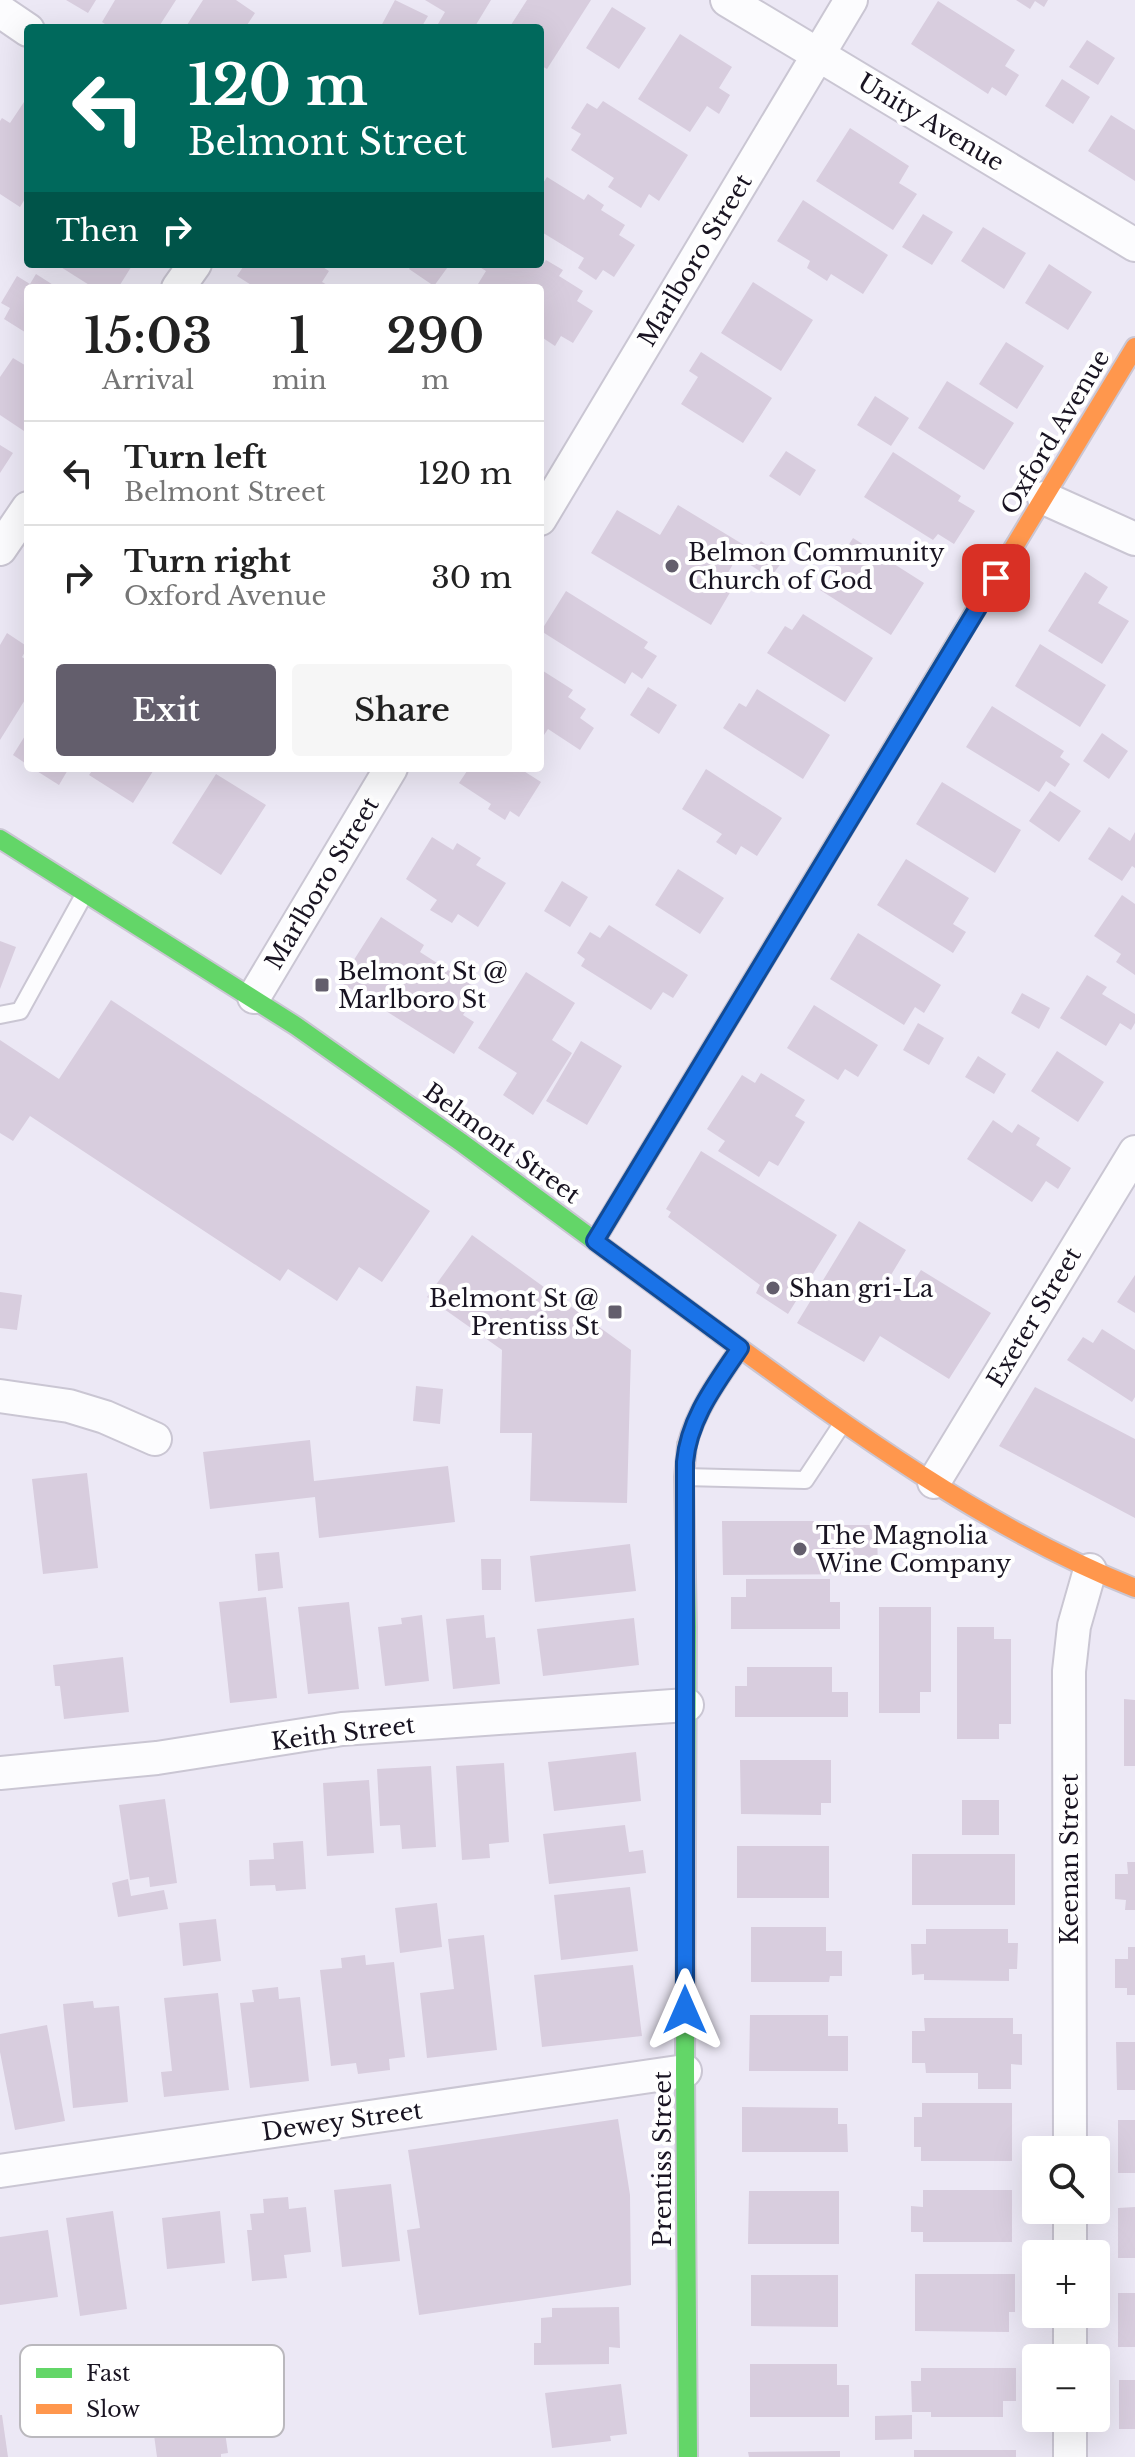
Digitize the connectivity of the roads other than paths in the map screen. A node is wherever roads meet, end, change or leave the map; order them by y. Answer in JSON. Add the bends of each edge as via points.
{"nodes":[{"id":1,"x":727,"y":0,"type":"edge"},
{"id":2,"x":851,"y":0,"type":"edge"},
{"id":3,"x":0,"y":11,"type":"edge"},
{"id":4,"x":24,"y":27,"type":"edge"},
{"id":5,"x":818,"y":55,"type":"junction"},
{"id":6,"x":1135,"y":245,"type":"edge"},
{"id":7,"x":1135,"y":347,"type":"edge"},
{"id":8,"x":1044,"y":498,"type":"junction"},
{"id":9,"x":544,"y":512,"type":"edge"},
{"id":10,"x":24,"y":514,"type":"edge"},
{"id":11,"x":1135,"y":539,"type":"edge"},
{"id":12,"x":0,"y":549,"type":"edge"},
{"id":13,"x":389,"y":772,"type":"edge"},
{"id":14,"x":0,"y":839,"type":"edge"},
{"id":15,"x":85,"y":893,"type":"junction"},
{"id":16,"x":254,"y":997,"type":"junction"},
{"id":17,"x":0,"y":1015,"type":"edge"},
{"id":18,"x":1135,"y":1152,"type":"edge"},
{"id":19,"x":595,"y":1241,"type":"junction"},
{"id":20,"x":740,"y":1348,"type":"junction"},
{"id":21,"x":0,"y":1396,"type":"edge"},
{"id":22,"x":843,"y":1422,"type":"junction"},
{"id":23,"x":155,"y":1439,"type":"dead end"},
{"id":24,"x":684,"y":1477,"type":"junction"},
{"id":25,"x":934,"y":1482,"type":"junction"},
{"id":26,"x":1090,"y":1570,"type":"junction"},
{"id":27,"x":1135,"y":1588,"type":"edge"},
{"id":28,"x":687,"y":1705,"type":"junction"},
{"id":29,"x":0,"y":1773,"type":"edge"},
{"id":30,"x":685,"y":2071,"type":"junction"},
{"id":31,"x":1070,"y":2136,"type":"edge"},
{"id":32,"x":0,"y":2171,"type":"edge"},
{"id":33,"x":1070,"y":2432,"type":"edge"},
{"id":34,"x":688,"y":2457,"type":"edge"},
{"id":35,"x":1070,"y":2457,"type":"edge"}],
"edges":[{"from":1,"to":5,"type":"street","name":"Unity Avenue"},
{"from":2,"to":5,"type":"street","name":"Marlboro Street"},
{"from":3,"to":4,"type":"street"},
{"from":5,"to":6,"type":"street","name":"Unity Avenue"},
{"from":5,"to":9,"type":"street","name":"Marlboro Street"},
{"from":7,"to":8,"type":"street","name":"Oxford Avenue"},
{"from":8,"to":11,"type":"street"},
{"from":8,"to":19,"type":"street","name":"Oxford Avenue"},
{"from":10,"to":12,"type":"street"},
{"from":13,"to":16,"type":"street","name":"Marlboro Street"},
{"from":14,"to":15,"type":"street","name":"Belmont Street"},
{"from":15,"to":16,"type":"street","name":"Belmont Street"},
{"from":15,"to":17,"type":"lane","via":[[20,1011]]},
{"from":16,"to":19,"type":"street","name":"Belmont Street"},
{"from":18,"to":25,"type":"street","name":"Exeter Street"},
{"from":19,"to":20,"type":"street","name":"Belmont Street"},
{"from":20,"to":22,"type":"street","name":"Belmont Street"},
{"from":20,"to":24,"type":"street","name":"Prentiss Street","via":[[692,1427]]},
{"from":21,"to":23,"type":"street","via":[[69,1406]]},
{"from":22,"to":24,"type":"lane","via":[[805,1480]]},
{"from":22,"to":25,"type":"street","name":"Belmont Street"},
{"from":24,"to":28,"type":"street","name":"Prentiss Street"},
{"from":25,"to":26,"type":"street","name":"Belmont Street"},
{"from":26,"to":27,"type":"street","name":"Belmont Street"},
{"from":26,"to":31,"type":"street","name":"Keenan Street","via":[[1074,1626],[1069,1671]]},
{"from":28,"to":29,"type":"street","name":"Keith Street","via":[[342,1729],[157,1758]]},
{"from":28,"to":30,"type":"street","name":"Prentiss Street"},
{"from":30,"to":32,"type":"street","name":"Dewey Street"},
{"from":30,"to":34,"type":"street","name":"Prentiss Street"},
{"from":33,"to":35,"type":"street"}]}
